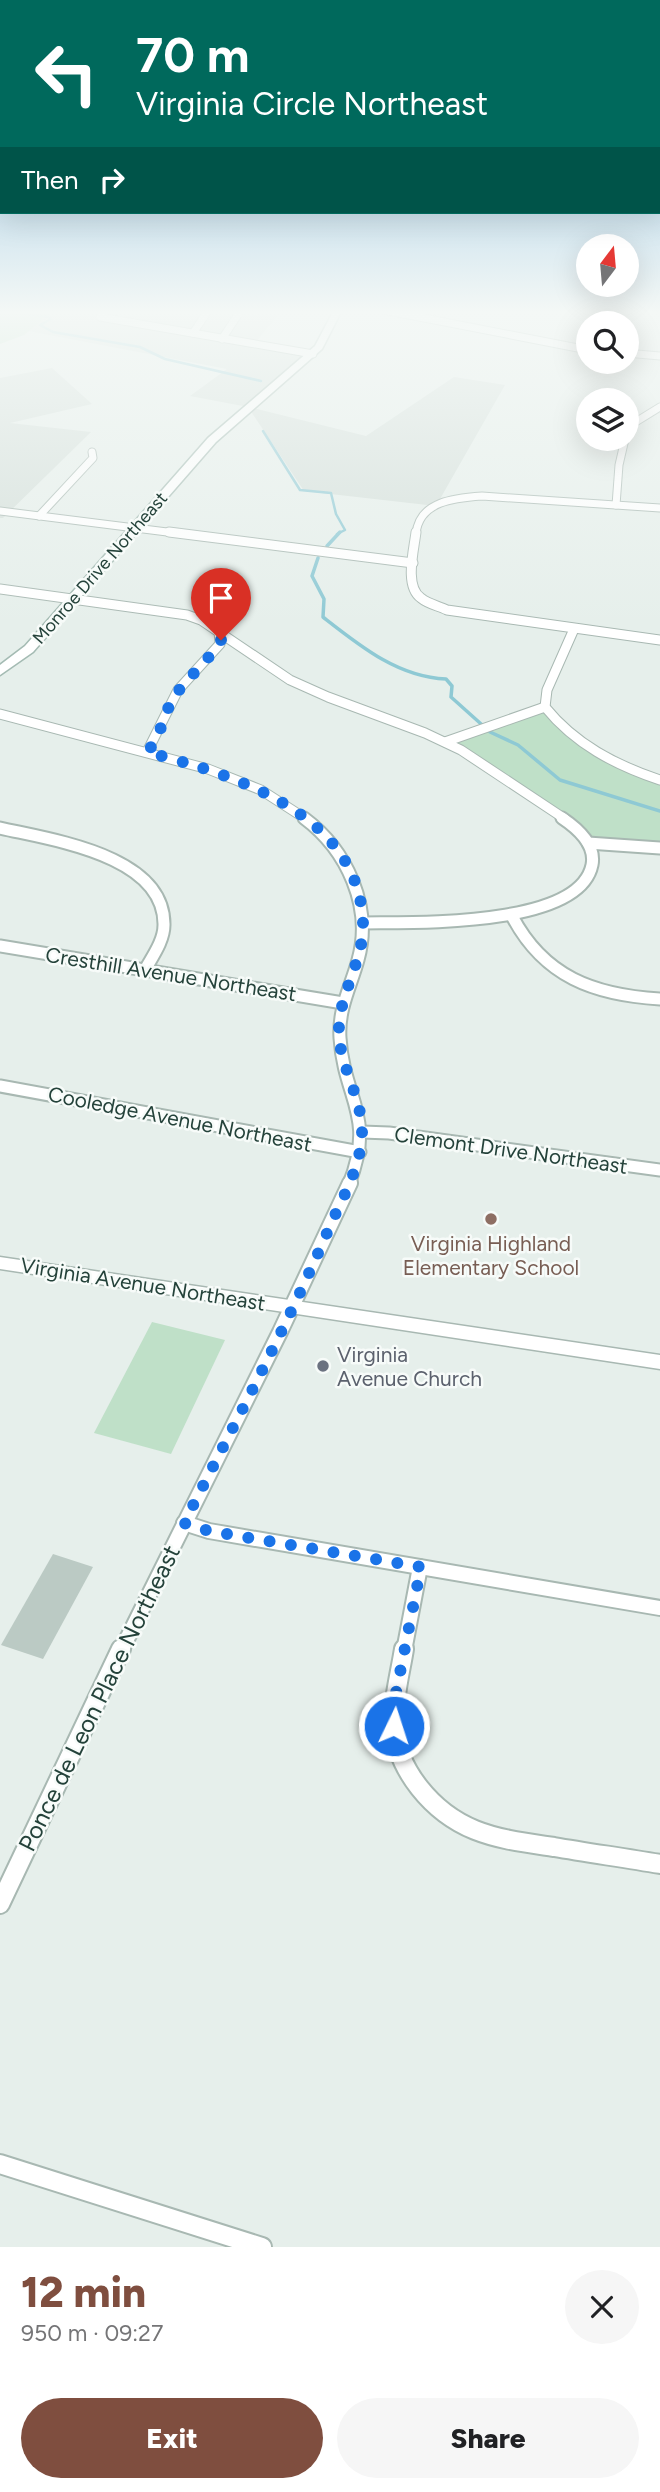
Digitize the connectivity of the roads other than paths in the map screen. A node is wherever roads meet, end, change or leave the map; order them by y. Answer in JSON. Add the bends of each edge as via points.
{"nodes":[{"id":1,"x":242,"y":415,"type":"edge"},
{"id":2,"x":623,"y":451,"type":"edge"},
{"id":3,"x":92,"y":452,"type":"dead end"},
{"id":4,"x":617,"y":505,"type":"junction"},
{"id":5,"x":660,"y":508,"type":"edge"},
{"id":6,"x":0,"y":511,"type":"edge"},
{"id":7,"x":39,"y":516,"type":"junction"},
{"id":8,"x":135,"y":529,"type":"junction"},
{"id":9,"x":414,"y":549,"type":"junction"},
{"id":10,"x":383,"y":560,"type":"junction"},
{"id":11,"x":413,"y":564,"type":"junction"},
{"id":12,"x":413,"y":576,"type":"junction"},
{"id":13,"x":0,"y":589,"type":"edge"},
{"id":14,"x":74,"y":599,"type":"junction"},
{"id":15,"x":574,"y":629,"type":"junction"},
{"id":16,"x":219,"y":630,"type":"junction"},
{"id":17,"x":660,"y":640,"type":"edge"},
{"id":18,"x":0,"y":671,"type":"edge"},
{"id":19,"x":545,"y":707,"type":"junction"},
{"id":20,"x":0,"y":714,"type":"edge"},
{"id":21,"x":445,"y":742,"type":"junction"},
{"id":22,"x":147,"y":752,"type":"junction"},
{"id":23,"x":660,"y":780,"type":"edge"},
{"id":24,"x":0,"y":828,"type":"edge"},
{"id":25,"x":589,"y":843,"type":"junction"},
{"id":26,"x":660,"y":848,"type":"edge"},
{"id":27,"x":512,"y":916,"type":"junction"},
{"id":28,"x":363,"y":923,"type":"junction"},
{"id":29,"x":0,"y":946,"type":"edge"},
{"id":30,"x":145,"y":970,"type":"junction"},
{"id":31,"x":660,"y":999,"type":"edge"},
{"id":32,"x":343,"y":1003,"type":"junction"},
{"id":33,"x":0,"y":1086,"type":"edge"},
{"id":34,"x":362,"y":1132,"type":"junction"},
{"id":35,"x":360,"y":1152,"type":"junction"},
{"id":36,"x":660,"y":1170,"type":"edge"},
{"id":37,"x":0,"y":1262,"type":"edge"},
{"id":38,"x":294,"y":1307,"type":"junction"},
{"id":39,"x":660,"y":1363,"type":"edge"},
{"id":40,"x":184,"y":1523,"type":"junction"},
{"id":41,"x":421,"y":1567,"type":"junction"},
{"id":42,"x":660,"y":1608,"type":"edge"},
{"id":43,"x":660,"y":1864,"type":"edge"},
{"id":44,"x":0,"y":1903,"type":"edge"},
{"id":45,"x":0,"y":2164,"type":"edge"},
{"id":46,"x":262,"y":2247,"type":"edge"}],
"edges":[{"from":1,"to":8,"type":"main road","name":"Monroe Drive Northeast","via":[[212,440]]},
{"from":2,"to":4,"type":"street"},
{"from":3,"to":7,"type":"street","via":[[93,458]]},
{"from":4,"to":5,"type":"street"},
{"from":4,"to":9,"type":"street","via":[[454,498],[420,517]]},
{"from":6,"to":7,"type":"street"},
{"from":7,"to":8,"type":"street"},
{"from":8,"to":10,"type":"street"},
{"from":8,"to":14,"type":"main road","name":"Monroe Drive Northeast"},
{"from":9,"to":10,"type":"street","via":[[406,556]]},
{"from":9,"to":11,"type":"street"},
{"from":10,"to":11,"type":"street"},
{"from":10,"to":12,"type":"street"},
{"from":11,"to":12,"type":"street"},
{"from":12,"to":15,"type":"street","via":[[420,598],[447,610]]},
{"from":13,"to":14,"type":"street"},
{"from":14,"to":16,"type":"street","via":[[187,615]]},
{"from":14,"to":18,"type":"main road","name":"Monroe Drive Northeast","via":[[29,649]]},
{"from":15,"to":17,"type":"street"},
{"from":15,"to":19,"type":"street","via":[[547,690]]},
{"from":16,"to":21,"type":"street","via":[[260,662],[326,698]]},
{"from":16,"to":22,"type":"street","via":[[220,644],[174,697]]},
{"from":19,"to":21,"type":"street"},
{"from":19,"to":23,"type":"street","via":[[585,744]]},
{"from":20,"to":22,"type":"street"},
{"from":21,"to":25,"type":"street","via":[[570,824]]},
{"from":22,"to":28,"type":"street","via":[[235,778],[298,813],[326,838],[345,864],[358,893]]},
{"from":24,"to":30,"type":"street","via":[[104,856],[142,877],[160,899],[164,925]]},
{"from":25,"to":26,"type":"street"},
{"from":25,"to":27,"type":"street","via":[[592,865],[581,884],[551,904]]},
{"from":27,"to":28,"type":"street"},
{"from":27,"to":31,"type":"street","via":[[530,947],[562,972],[623,995]]},
{"from":28,"to":32,"type":"street","via":[[359,958]]},
{"from":29,"to":30,"type":"street","name":"Cresthill Avenue Northeast"},
{"from":30,"to":32,"type":"street","name":"Cresthill Avenue Northeast"},
{"from":32,"to":34,"type":"street","via":[[340,1047],[359,1105]]},
{"from":33,"to":35,"type":"street","name":"Cooledge Avenue Northeast"},
{"from":34,"to":35,"type":"street"},
{"from":34,"to":36,"type":"street","name":"Clemont Drive Northeast"},
{"from":35,"to":38,"type":"street"},
{"from":37,"to":38,"type":"street","name":"Virginia Avenue Northeast"},
{"from":38,"to":39,"type":"street","name":"Virginia Avenue Northeast"},
{"from":38,"to":40,"type":"street","name":"Ponce de Leon Place Northeast"},
{"from":40,"to":41,"type":"street"},
{"from":40,"to":44,"type":"street","name":"Ponce de Leon Place Northeast"},
{"from":41,"to":42,"type":"street"},
{"from":41,"to":43,"type":"street","via":[[395,1698],[394,1726],[411,1776],[451,1817],[473,1829],[499,1838]]},
{"from":45,"to":46,"type":"street"}]}
